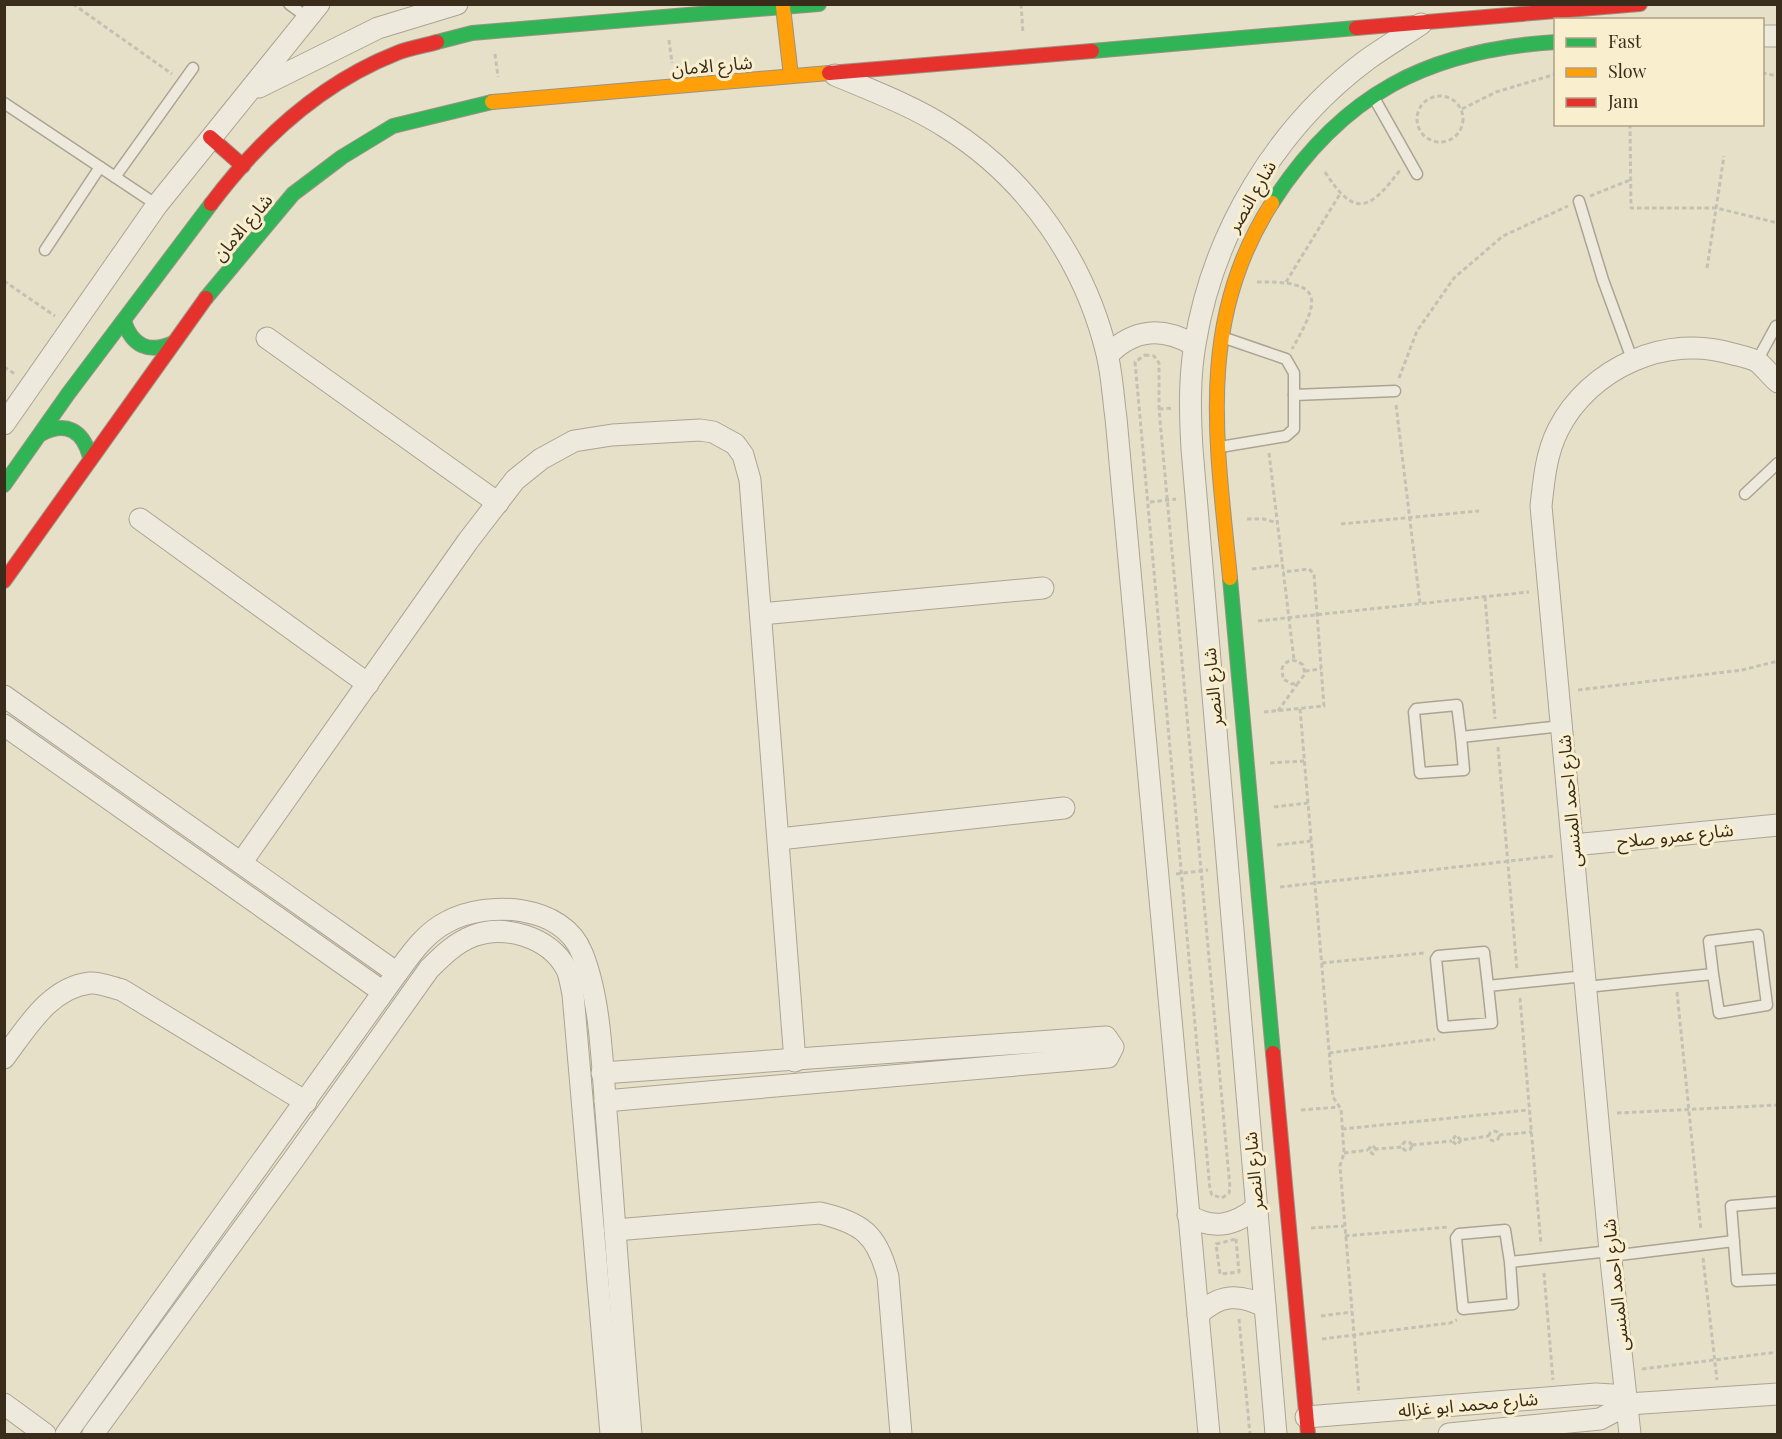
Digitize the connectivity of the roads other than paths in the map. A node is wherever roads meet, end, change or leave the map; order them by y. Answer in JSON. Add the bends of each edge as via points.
{"nodes":[{"id":1,"x":289,"y":4,"type":"edge"},
{"id":2,"x":457,"y":4,"type":"edge"},
{"id":3,"x":819,"y":4,"type":"edge"},
{"id":4,"x":1640,"y":4,"type":"edge"},
{"id":5,"x":782,"y":6,"type":"edge"},
{"id":6,"x":314,"y":11,"type":"edge"},
{"id":7,"x":1565,"y":18,"type":"edge"},
{"id":8,"x":1554,"y":20,"type":"edge"},
{"id":9,"x":1422,"y":24,"type":"junction"},
{"id":10,"x":1457,"y":38,"type":"junction"},
{"id":11,"x":1554,"y":42,"type":"edge"},
{"id":12,"x":193,"y":68,"type":"dead end"},
{"id":13,"x":830,"y":73,"type":"junction"},
{"id":14,"x":791,"y":76,"type":"junction"},
{"id":15,"x":251,"y":91,"type":"junction"},
{"id":16,"x":1373,"y":96,"type":"junction"},
{"id":17,"x":4,"y":103,"type":"edge"},
{"id":18,"x":210,"y":137,"type":"junction"},
{"id":19,"x":243,"y":166,"type":"junction"},
{"id":20,"x":100,"y":167,"type":"junction"},
{"id":21,"x":1417,"y":174,"type":"dead end"},
{"id":22,"x":115,"y":177,"type":"junction"},
{"id":23,"x":1579,"y":201,"type":"road end"},
{"id":24,"x":156,"y":205,"type":"junction"},
{"id":25,"x":45,"y":250,"type":"dead end"},
{"id":26,"x":124,"y":321,"type":"junction"},
{"id":27,"x":1776,"y":326,"type":"dead end"},
{"id":28,"x":1220,"y":337,"type":"junction"},
{"id":29,"x":267,"y":338,"type":"dead end"},
{"id":30,"x":173,"y":343,"type":"junction"},
{"id":31,"x":1194,"y":345,"type":"junction"},
{"id":32,"x":1108,"y":355,"type":"junction"},
{"id":33,"x":1632,"y":359,"type":"junction"},
{"id":34,"x":1757,"y":361,"type":"junction"},
{"id":35,"x":1778,"y":382,"type":"edge"},
{"id":36,"x":1395,"y":391,"type":"road end"},
{"id":37,"x":1294,"y":395,"type":"junction"},
{"id":38,"x":4,"y":424,"type":"edge"},
{"id":39,"x":41,"y":435,"type":"junction"},
{"id":40,"x":1220,"y":447,"type":"junction"},
{"id":41,"x":90,"y":458,"type":"junction"},
{"id":42,"x":1778,"y":463,"type":"edge"},
{"id":43,"x":4,"y":485,"type":"edge"},
{"id":44,"x":1745,"y":495,"type":"dead end"},
{"id":45,"x":498,"y":503,"type":"junction"},
{"id":46,"x":140,"y":519,"type":"dead end"},
{"id":47,"x":4,"y":581,"type":"edge"},
{"id":48,"x":1043,"y":588,"type":"dead end"},
{"id":49,"x":761,"y":614,"type":"junction"},
{"id":50,"x":368,"y":684,"type":"junction"},
{"id":51,"x":4,"y":696,"type":"edge"},
{"id":52,"x":4,"y":725,"type":"edge"},
{"id":53,"x":1562,"y":726,"type":"junction"},
{"id":54,"x":1461,"y":737,"type":"junction"},
{"id":55,"x":1064,"y":808,"type":"dead end"},
{"id":56,"x":1778,"y":825,"type":"edge"},
{"id":57,"x":778,"y":839,"type":"junction"},
{"id":58,"x":1573,"y":849,"type":"junction"},
{"id":59,"x":241,"y":863,"type":"junction"},
{"id":60,"x":332,"y":927,"type":"junction"},
{"id":61,"x":1261,"y":927,"type":"junction"},
{"id":62,"x":1233,"y":931,"type":"junction"},
{"id":63,"x":318,"y":946,"type":"junction"},
{"id":64,"x":397,"y":973,"type":"junction"},
{"id":65,"x":1713,"y":974,"type":"junction"},
{"id":66,"x":1586,"y":982,"type":"junction"},
{"id":67,"x":1488,"y":986,"type":"junction"},
{"id":68,"x":383,"y":992,"type":"junction"},
{"id":69,"x":1011,"y":1044,"type":"junction"},
{"id":70,"x":4,"y":1058,"type":"edge"},
{"id":71,"x":795,"y":1061,"type":"junction"},
{"id":72,"x":1013,"y":1066,"type":"junction"},
{"id":73,"x":700,"y":1067,"type":"junction"},
{"id":74,"x":602,"y":1073,"type":"junction"},
{"id":75,"x":703,"y":1092,"type":"junction"},
{"id":76,"x":605,"y":1101,"type":"junction"},
{"id":77,"x":306,"y":1102,"type":"junction"},
{"id":78,"x":1778,"y":1202,"type":"edge"},
{"id":79,"x":1256,"y":1208,"type":"junction"},
{"id":80,"x":1188,"y":1215,"type":"junction"},
{"id":81,"x":615,"y":1230,"type":"junction"},
{"id":82,"x":1734,"y":1241,"type":"junction"},
{"id":83,"x":1611,"y":1254,"type":"junction"},
{"id":84,"x":1510,"y":1262,"type":"junction"},
{"id":85,"x":184,"y":1272,"type":"junction"},
{"id":86,"x":1778,"y":1279,"type":"edge"},
{"id":87,"x":201,"y":1285,"type":"junction"},
{"id":88,"x":1265,"y":1307,"type":"junction"},
{"id":89,"x":1198,"y":1315,"type":"junction"},
{"id":90,"x":618,"y":1394,"type":"junction"},
{"id":91,"x":1778,"y":1394,"type":"edge"},
{"id":92,"x":4,"y":1404,"type":"edge"},
{"id":93,"x":1628,"y":1404,"type":"junction"},
{"id":94,"x":1307,"y":1426,"type":"edge"},
{"id":95,"x":45,"y":1434,"type":"edge"},
{"id":96,"x":66,"y":1434,"type":"edge"},
{"id":97,"x":93,"y":1434,"type":"edge"},
{"id":98,"x":611,"y":1434,"type":"edge"},
{"id":99,"x":631,"y":1434,"type":"edge"},
{"id":100,"x":901,"y":1434,"type":"edge"},
{"id":101,"x":1209,"y":1434,"type":"edge"},
{"id":102,"x":1276,"y":1434,"type":"edge"},
{"id":103,"x":1449,"y":1434,"type":"edge"},
{"id":104,"x":1630,"y":1434,"type":"edge"}],
"edges":[{"from":1,"to":6,"type":"lane"},
{"from":2,"to":15,"type":"street","via":[[378,28]]},
{"from":3,"to":5,"type":"street","name":"شارع الامان"},
{"from":4,"to":7,"type":"street","name":"شارع الامان"},
{"from":5,"to":14,"type":"street"},
{"from":5,"to":19,"type":"street","name":"شارع الامان","via":[[472,33],[398,53],[332,87],[273,132]]},
{"from":6,"to":15,"type":"street"},
{"from":8,"to":10,"type":"street","name":"شارع الامان"},
{"from":9,"to":10,"type":"street","name":"شارع الامان"},
{"from":9,"to":13,"type":"street","name":"شارع الامان"},
{"from":9,"to":31,"type":"street","name":"شارع النصر","via":[[1367,60],[1317,104],[1261,174],[1238,213],[1211,274]]},
{"from":10,"to":11,"type":"street"},
{"from":10,"to":16,"type":"street","via":[[1412,73]]},
{"from":12,"to":22,"type":"lane"},
{"from":13,"to":14,"type":"street","name":"شارع الامان"},
{"from":13,"to":32,"type":"street","via":[[887,96],[947,127],[991,160],[1030,199],[1063,244],[1088,294]]},
{"from":14,"to":30,"type":"street","name":"شارع الامان","via":[[501,101],[393,126],[342,157],[293,194]]},
{"from":15,"to":18,"type":"street"},
{"from":16,"to":21,"type":"lane"},
{"from":16,"to":28,"type":"street","via":[[1327,133],[1275,196],[1255,228],[1232,282]]},
{"from":17,"to":20,"type":"lane"},
{"from":18,"to":19,"type":"street"},
{"from":18,"to":24,"type":"street"},
{"from":19,"to":26,"type":"street","name":"شارع الامان","via":[[156,274]]},
{"from":20,"to":22,"type":"lane"},
{"from":20,"to":25,"type":"lane"},
{"from":22,"to":24,"type":"lane"},
{"from":23,"to":33,"type":"lane"},
{"from":24,"to":38,"type":"street"},
{"from":26,"to":30,"type":"street","via":[[135,345],[161,350]]},
{"from":26,"to":39,"type":"street","name":"شارع الامان"},
{"from":27,"to":34,"type":"lane"},
{"from":28,"to":37,"type":"lane","via":[[1286,359],[1294,373]]},
{"from":28,"to":40,"type":"street"},
{"from":29,"to":45,"type":"street"},
{"from":30,"to":41,"type":"street","name":"شارع الامان"},
{"from":31,"to":32,"type":"street","via":[[1167,333],[1150,332],[1118,344]]},
{"from":31,"to":62,"type":"street","name":"شارع النصر","via":[[1190,406],[1196,497]]},
{"from":32,"to":80,"type":"street"},
{"from":33,"to":34,"type":"street","name":"شارع احمد المنسى","via":[[1683,348],[1721,350]]},
{"from":33,"to":53,"type":"street","name":"شارع احمد المنسى","via":[[1581,397],[1558,429],[1545,466],[1541,506]]},
{"from":34,"to":35,"type":"street","name":"شارع احمد المنسى"},
{"from":36,"to":37,"type":"lane"},
{"from":37,"to":40,"type":"lane","via":[[1294,429],[1286,436]]},
{"from":39,"to":41,"type":"street","via":[[53,427],[67,427],[88,444]]},
{"from":39,"to":43,"type":"street","name":"شارع الامان"},
{"from":40,"to":61,"type":"street"},
{"from":41,"to":47,"type":"street","name":"شارع الامان"},
{"from":42,"to":44,"type":"lane"},
{"from":45,"to":49,"type":"street","via":[[515,480],[541,459],[574,441],[700,430],[725,437],[735,444],[748,467]]},
{"from":45,"to":50,"type":"street"},
{"from":46,"to":50,"type":"street"},
{"from":48,"to":49,"type":"street"},
{"from":49,"to":57,"type":"street"},
{"from":50,"to":59,"type":"street"},
{"from":51,"to":59,"type":"street"},
{"from":52,"to":63,"type":"street"},
{"from":53,"to":54,"type":"lane"},
{"from":53,"to":58,"type":"street","name":"شارع احمد المنسى"},
{"from":54,"to":54,"type":"lane","via":[[1457,705],[1415,710],[1420,774],[1464,770]]},
{"from":55,"to":57,"type":"street"},
{"from":56,"to":58,"type":"street","name":"شارع عمرو صلاح"},
{"from":57,"to":71,"type":"street"},
{"from":58,"to":66,"type":"street","name":"شارع احمد المنسى"},
{"from":59,"to":60,"type":"street"},
{"from":60,"to":63,"type":"street"},
{"from":60,"to":64,"type":"street"},
{"from":61,"to":62,"type":"street"},
{"from":61,"to":94,"type":"street"},
{"from":62,"to":79,"type":"street","name":"شارع النصر"},
{"from":63,"to":68,"type":"street"},
{"from":64,"to":68,"type":"street"},
{"from":64,"to":74,"type":"street","via":[[425,937],[469,912],[512,909],[544,918],[566,931],[581,950],[594,996]]},
{"from":65,"to":65,"type":"lane","via":[[1719,1013],[1767,1005],[1758,935],[1709,941]]},
{"from":65,"to":66,"type":"lane"},
{"from":66,"to":67,"type":"lane"},
{"from":66,"to":83,"type":"street","name":"شارع احمد المنسى"},
{"from":67,"to":67,"type":"lane","via":[[1484,951],[1438,956],[1444,1028],[1492,1023]]},
{"from":68,"to":77,"type":"street"},
{"from":69,"to":71,"type":"street"},
{"from":69,"to":72,"type":"street"},
{"from":69,"to":72,"type":"street","via":[[1106,1037],[1113,1047],[1108,1057]]},
{"from":70,"to":77,"type":"street","via":[[39,1011],[69,988],[92,983],[122,990]]},
{"from":71,"to":73,"type":"street"},
{"from":72,"to":75,"type":"street"},
{"from":73,"to":74,"type":"street"},
{"from":73,"to":75,"type":"street"},
{"from":74,"to":76,"type":"street"},
{"from":75,"to":76,"type":"street"},
{"from":76,"to":81,"type":"street"},
{"from":77,"to":85,"type":"street"},
{"from":78,"to":82,"type":"lane","via":[[1731,1206]]},
{"from":79,"to":80,"type":"street","via":[[1222,1225]]},
{"from":79,"to":88,"type":"street","name":"شارع النصر"},
{"from":80,"to":89,"type":"street"},
{"from":81,"to":90,"type":"street"},
{"from":81,"to":100,"type":"street","via":[[820,1213],[847,1219],[868,1233],[882,1253],[888,1277]]},
{"from":82,"to":83,"type":"lane"},
{"from":82,"to":86,"type":"lane","via":[[1737,1281]]},
{"from":83,"to":84,"type":"lane"},
{"from":83,"to":93,"type":"street","name":"شارع احمد المنسى"},
{"from":84,"to":84,"type":"lane","via":[[1505,1230],[1457,1235],[1464,1310],[1513,1304]]},
{"from":85,"to":87,"type":"street"},
{"from":85,"to":96,"type":"street"},
{"from":87,"to":90,"type":"street","via":[[429,969],[448,950],[473,936],[502,931],[530,937],[550,949],[566,968],[573,994]]},
{"from":87,"to":97,"type":"street"},
{"from":88,"to":89,"type":"street","via":[[1242,1297],[1230,1297],[1218,1300]]},
{"from":88,"to":102,"type":"street","name":"شارع النصر"},
{"from":89,"to":101,"type":"street"},
{"from":90,"to":98,"type":"street"},
{"from":90,"to":99,"type":"street"},
{"from":91,"to":93,"type":"street","name":"شارع محمد ابو غزاله"},
{"from":92,"to":95,"type":"street"},
{"from":93,"to":94,"type":"street","name":"شارع محمد ابو غزاله","via":[[1613,1395],[1596,1394],[1361,1413]]},
{"from":93,"to":103,"type":"street","name":"شارع محمد ابو غزاله","via":[[1600,1419]]},
{"from":93,"to":104,"type":"street","name":"شارع احمد المنسى"}]}
